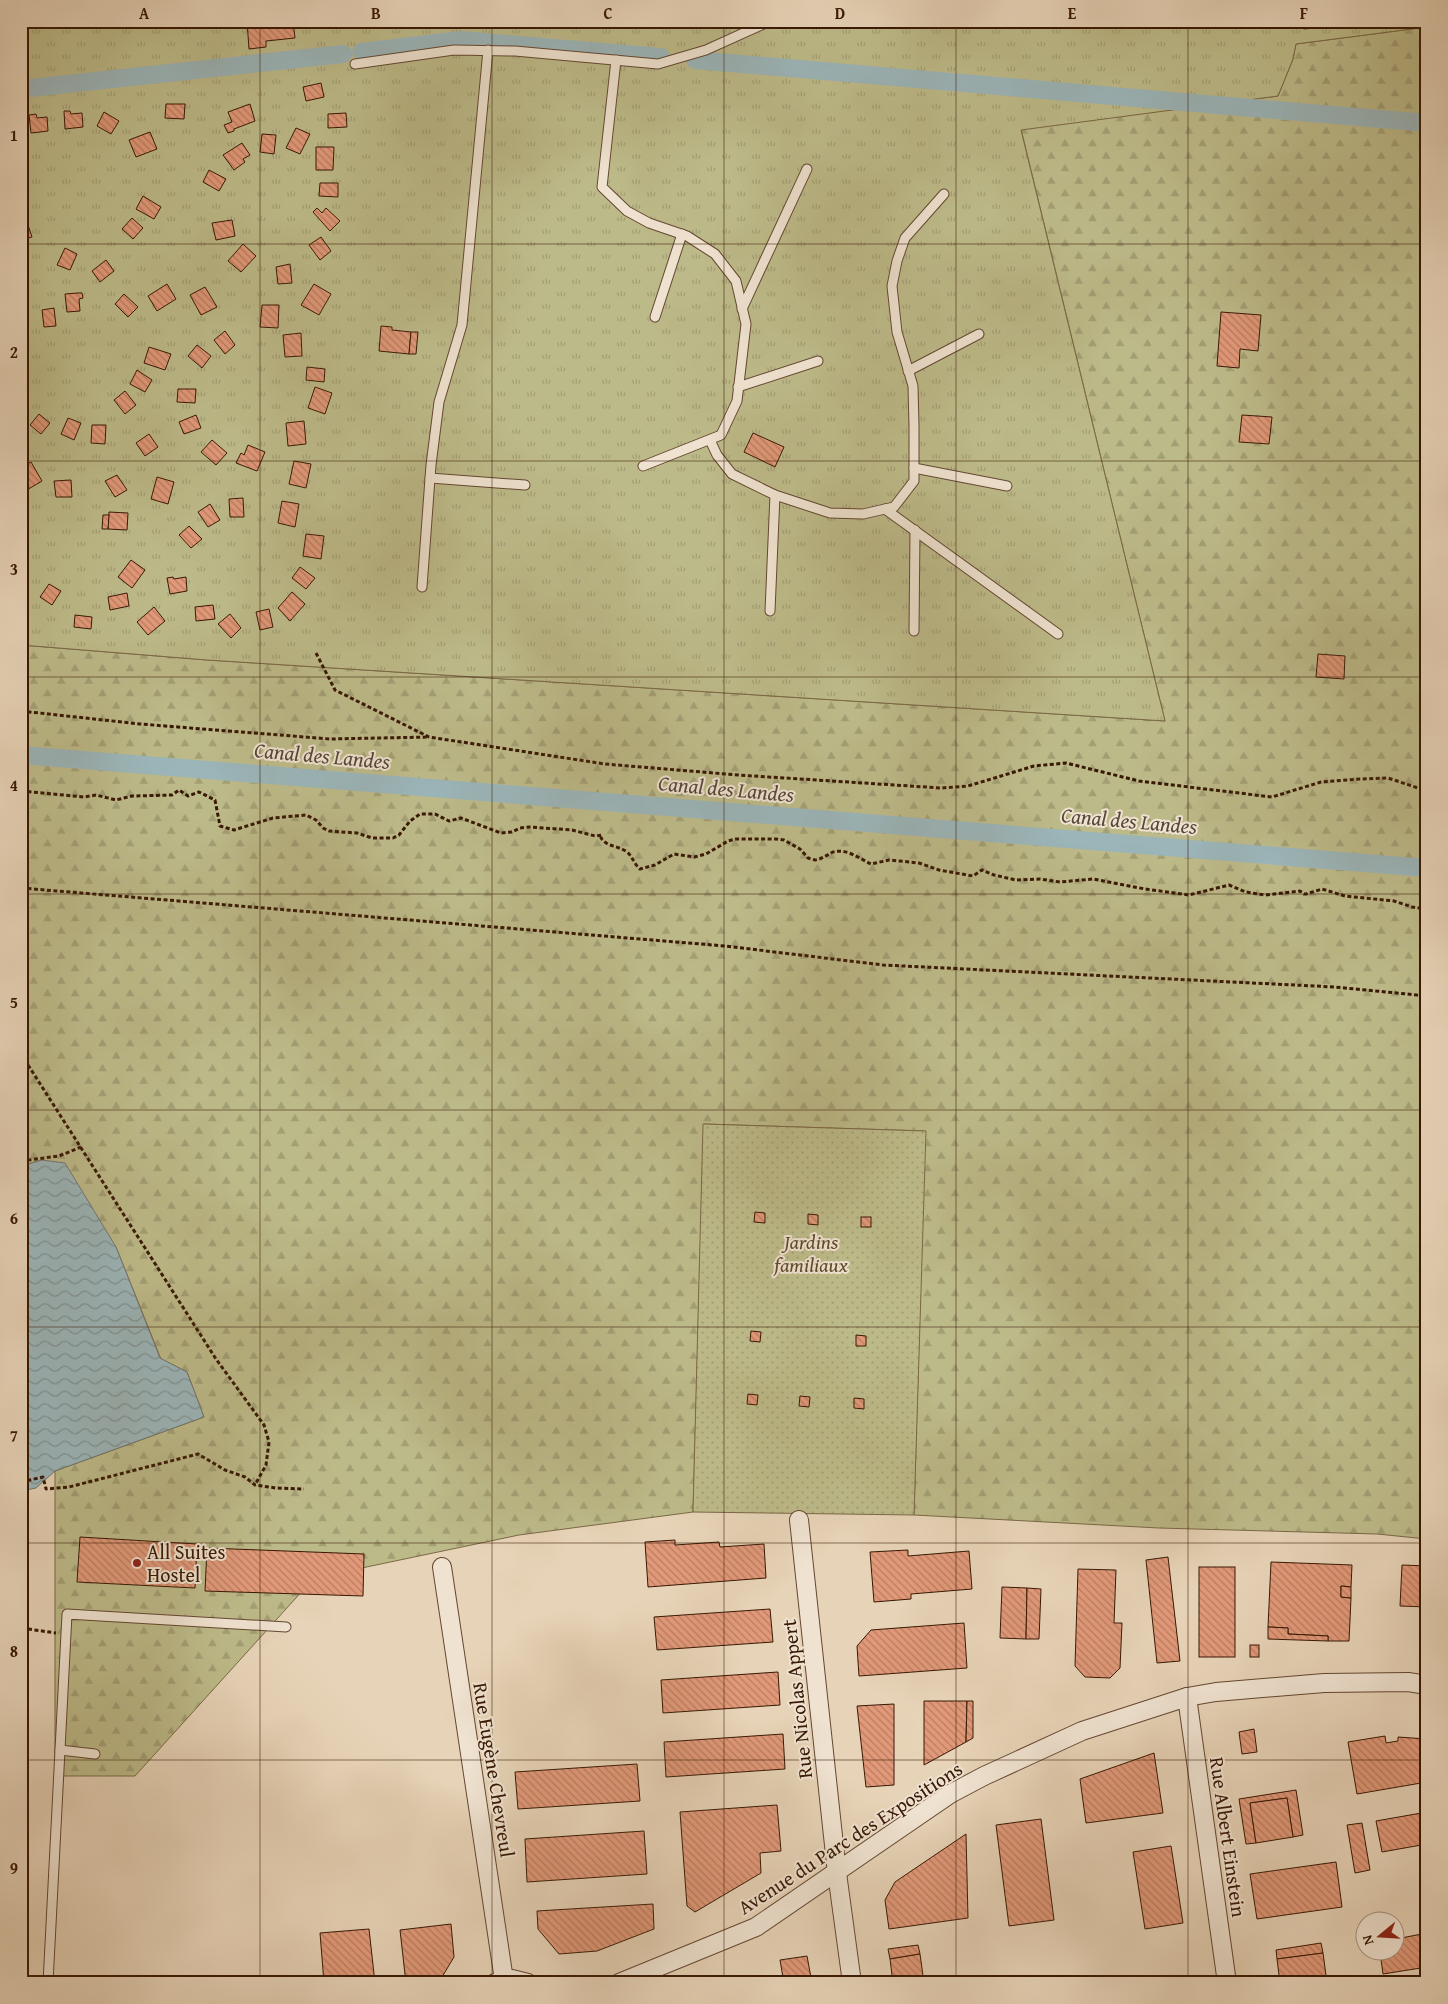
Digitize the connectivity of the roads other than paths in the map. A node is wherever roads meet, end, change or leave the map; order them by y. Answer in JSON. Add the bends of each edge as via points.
{"nodes":[{"id":1,"x":770,"y":21,"type":"edge"},
{"id":2,"x":1300,"y":21,"type":"edge"},
{"id":3,"x":1320,"y":21,"type":"edge"},
{"id":4,"x":488,"y":50,"type":"junction"},
{"id":5,"x":616,"y":60,"type":"junction"},
{"id":6,"x":355,"y":64,"type":"dead end"},
{"id":7,"x":808,"y":169,"type":"dead end"},
{"id":8,"x":944,"y":194,"type":"dead end"},
{"id":9,"x":682,"y":234,"type":"junction"},
{"id":10,"x":742,"y":309,"type":"junction"},
{"id":11,"x":655,"y":318,"type":"dead end"},
{"id":12,"x":979,"y":334,"type":"dead end"},
{"id":13,"x":818,"y":361,"type":"dead end"},
{"id":14,"x":908,"y":371,"type":"junction"},
{"id":15,"x":738,"y":387,"type":"junction"},
{"id":16,"x":710,"y":440,"type":"junction"},
{"id":17,"x":643,"y":466,"type":"dead end"},
{"id":18,"x":914,"y":468,"type":"junction"},
{"id":19,"x":430,"y":478,"type":"junction"},
{"id":20,"x":525,"y":485,"type":"dead end"},
{"id":21,"x":1007,"y":486,"type":"dead end"},
{"id":22,"x":776,"y":495,"type":"junction"},
{"id":23,"x":886,"y":509,"type":"junction"},
{"id":24,"x":915,"y":530,"type":"junction"},
{"id":25,"x":422,"y":587,"type":"dead end"},
{"id":26,"x":770,"y":611,"type":"dead end"},
{"id":27,"x":914,"y":631,"type":"dead end"},
{"id":28,"x":1058,"y":634,"type":"dead end"},
{"id":29,"x":799,"y":1520,"type":"dead end"},
{"id":30,"x":442,"y":1567,"type":"dead end"},
{"id":31,"x":286,"y":1627,"type":"dead end"},
{"id":32,"x":1427,"y":1685,"type":"edge"},
{"id":33,"x":1187,"y":1697,"type":"junction"},
{"id":34,"x":60,"y":1750,"type":"junction"},
{"id":35,"x":95,"y":1754,"type":"dead end"},
{"id":36,"x":837,"y":1873,"type":"junction"},
{"id":37,"x":500,"y":1981,"type":"edge"},
{"id":38,"x":48,"y":1983,"type":"edge"},
{"id":39,"x":528,"y":1983,"type":"edge"},
{"id":40,"x":619,"y":1983,"type":"edge"},
{"id":41,"x":852,"y":1983,"type":"edge"},
{"id":42,"x":1227,"y":1983,"type":"edge"}],
"edges":[{"from":1,"to":5,"type":"lane","via":[[706,50],[658,64]]},
{"from":2,"to":3,"type":"lane","via":[[1305,24]]},
{"from":4,"to":5,"type":"lane"},
{"from":4,"to":6,"type":"lane","via":[[454,50]]},
{"from":4,"to":19,"type":"lane","via":[[462,325],[439,402]]},
{"from":5,"to":9,"type":"lane","via":[[602,187],[626,211]]},
{"from":7,"to":10,"type":"lane"},
{"from":8,"to":14,"type":"lane","via":[[905,238],[897,261],[892,286],[896,323]]},
{"from":9,"to":10,"type":"lane","via":[[715,254],[736,281]]},
{"from":9,"to":11,"type":"lane"},
{"from":10,"to":15,"type":"lane","via":[[746,324]]},
{"from":12,"to":14,"type":"lane"},
{"from":13,"to":15,"type":"lane"},
{"from":14,"to":18,"type":"lane","via":[[913,386]]},
{"from":15,"to":16,"type":"lane","via":[[737,401],[721,435]]},
{"from":16,"to":17,"type":"lane"},
{"from":16,"to":22,"type":"lane","via":[[732,474]]},
{"from":18,"to":21,"type":"lane"},
{"from":18,"to":23,"type":"lane","via":[[914,481],[894,507]]},
{"from":19,"to":20,"type":"lane"},
{"from":19,"to":25,"type":"lane"},
{"from":22,"to":23,"type":"lane","via":[[830,513],[863,514]]},
{"from":22,"to":26,"type":"lane"},
{"from":23,"to":24,"type":"lane"},
{"from":24,"to":27,"type":"lane"},
{"from":24,"to":28,"type":"lane"},
{"from":29,"to":36,"type":"street","name":"Rue Nicolas Appert"},
{"from":30,"to":37,"type":"street","name":"Rue Eugène Chevreul"},
{"from":31,"to":34,"type":"lane","via":[[67,1614]]},
{"from":32,"to":33,"type":"street","name":"Avenue du Parc des Expositions","via":[[1408,1682],[1324,1683]]},
{"from":33,"to":36,"type":"street","name":"Avenue du Parc des Expositions","via":[[1082,1731],[984,1776],[950,1794]]},
{"from":33,"to":42,"type":"street","name":"Rue Albert Einstein"},
{"from":34,"to":35,"type":"lane"},
{"from":34,"to":38,"type":"lane"},
{"from":36,"to":40,"type":"street","name":"Avenue du Parc des Expositions","via":[[756,1927]]},
{"from":36,"to":41,"type":"street"},
{"from":37,"to":39,"type":"street","via":[[512,1979]]}]}
